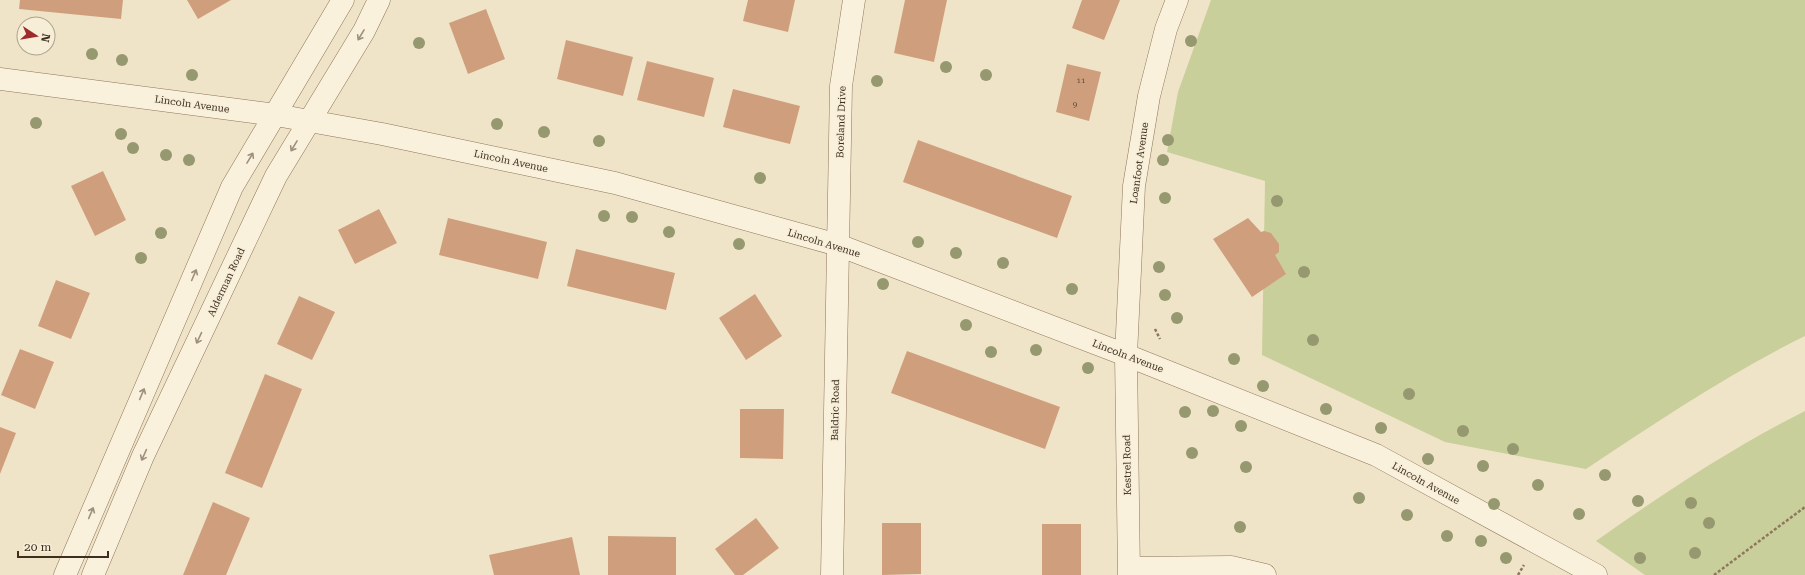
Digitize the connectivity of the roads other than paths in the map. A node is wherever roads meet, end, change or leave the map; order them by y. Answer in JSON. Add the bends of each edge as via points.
{"nodes":[{"id":1,"x":343,"y":0,"type":"edge"},
{"id":2,"x":379,"y":0,"type":"edge"},
{"id":3,"x":854,"y":0,"type":"edge"},
{"id":4,"x":1177,"y":0,"type":"edge"},
{"id":5,"x":0,"y":79,"type":"edge"},
{"id":6,"x":276,"y":115,"type":"junction"},
{"id":7,"x":309,"y":121,"type":"junction"},
{"id":8,"x":838,"y":246,"type":"junction"},
{"id":9,"x":1126,"y":355,"type":"junction"},
{"id":10,"x":1129,"y":572,"type":"edge"},
{"id":11,"x":65,"y":575,"type":"edge"},
{"id":12,"x":93,"y":575,"type":"edge"},
{"id":13,"x":832,"y":575,"type":"edge"},
{"id":14,"x":1265,"y":575,"type":"edge"},
{"id":15,"x":1596,"y":575,"type":"edge"}],
"edges":[{"from":1,"to":6,"type":"street"},
{"from":2,"to":7,"type":"street","name":"Alderman Road","one_way":true,"via":[[364,30]]},
{"from":3,"to":8,"type":"street","name":"Boreland Drive","via":[[842,86]]},
{"from":4,"to":9,"type":"street","name":"Loanfoot Avenue","via":[[1166,29],[1149,96],[1134,186]]},
{"from":5,"to":6,"type":"street","name":"Lincoln Avenue"},
{"from":6,"to":7,"type":"street","name":"Lincoln Avenue"},
{"from":11,"to":6,"type":"street","one_way":true,"via":[[232,187]]},
{"from":7,"to":8,"type":"street","name":"Lincoln Avenue","via":[[615,183]]},
{"from":7,"to":12,"type":"street","name":"Alderman Road","one_way":true,"via":[[269,190],[143,456]]},
{"from":8,"to":9,"type":"street","name":"Lincoln Avenue"},
{"from":8,"to":13,"type":"street","name":"Baldric Road"},
{"from":9,"to":10,"type":"street","name":"Kestrel Road"},
{"from":9,"to":15,"type":"street","name":"Lincoln Avenue","via":[[1376,455]]},
{"from":10,"to":14,"type":"street","via":[[1231,567]]}]}
